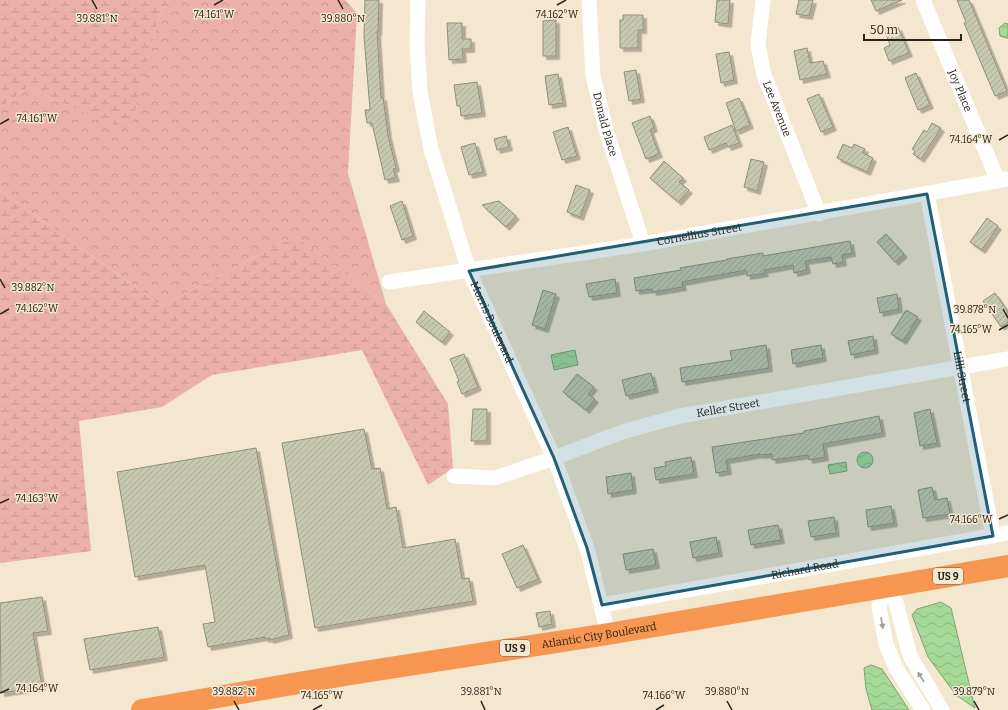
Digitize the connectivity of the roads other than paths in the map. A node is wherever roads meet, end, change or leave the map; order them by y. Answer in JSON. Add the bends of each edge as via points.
{"nodes":[{"id":1,"x":418,"y":0,"type":"edge"},
{"id":2,"x":589,"y":0,"type":"edge"},
{"id":3,"x":763,"y":0,"type":"edge"},
{"id":4,"x":923,"y":0,"type":"edge"},
{"id":5,"x":1003,"y":180,"type":"edge"},
{"id":6,"x":927,"y":194,"type":"junction"},
{"id":7,"x":819,"y":214,"type":"junction"},
{"id":8,"x":643,"y":244,"type":"junction"},
{"id":9,"x":469,"y":271,"type":"junction"},
{"id":10,"x":389,"y":282,"type":"dead end"},
{"id":11,"x":1008,"y":359,"type":"edge"},
{"id":12,"x":961,"y":367,"type":"junction"},
{"id":13,"x":554,"y":458,"type":"junction"},
{"id":14,"x":454,"y":476,"type":"dead end"},
{"id":15,"x":1008,"y":533,"type":"edge"},
{"id":16,"x":993,"y":536,"type":"junction"},
{"id":17,"x":1008,"y":566,"type":"edge"},
{"id":18,"x":887,"y":586,"type":"junction"},
{"id":19,"x":602,"y":605,"type":"junction"},
{"id":20,"x":608,"y":634,"type":"junction"},
{"id":21,"x":142,"y":710,"type":"edge"},
{"id":22,"x":923,"y":710,"type":"edge"},
{"id":23,"x":942,"y":710,"type":"edge"}],
"edges":[{"from":1,"to":9,"type":"street","name":"Morris Boulevard","via":[[419,84],[428,135]]},
{"from":2,"to":8,"type":"street","name":"Donald Place","via":[[593,76],[606,130]]},
{"from":3,"to":7,"type":"street","name":"Lee Avenue","via":[[758,45],[764,75]]},
{"from":4,"to":5,"type":"street","name":"Joy Place"},
{"from":5,"to":6,"type":"street","name":"Cornellius Street"},
{"from":6,"to":7,"type":"street","name":"Cornellius Street"},
{"from":6,"to":12,"type":"street","name":"Lilli Street"},
{"from":7,"to":8,"type":"street","name":"Cornellius Street"},
{"from":8,"to":9,"type":"street","name":"Cornellius Street"},
{"from":9,"to":10,"type":"street","name":"Cornellius Street"},
{"from":9,"to":13,"type":"street","name":"Morris Boulevard"},
{"from":11,"to":12,"type":"street","name":"Keller Street"},
{"from":12,"to":13,"type":"street","name":"Keller Street","via":[[680,416],[622,432]]},
{"from":12,"to":16,"type":"street","name":"Lilli Street"},
{"from":13,"to":14,"type":"street","name":"Keller Street","via":[[495,478]]},
{"from":13,"to":19,"type":"street","name":"Morris Boulevard","via":[[587,548]]},
{"from":15,"to":16,"type":"street","name":"Richard Road"},
{"from":16,"to":19,"type":"street","name":"Richard Road"},
{"from":17,"to":18,"type":"highway","name":"Atlantic City Boulevard","number":"US 9"},
{"from":18,"to":20,"type":"highway","name":"Atlantic City Boulevard","number":"US 9"},
{"from":18,"to":22,"type":"street","one_way":true,"via":[[879,607],[886,644],[896,668]]},
{"from":23,"to":18,"type":"street","one_way":true,"via":[[910,656],[896,603]]},
{"from":19,"to":20,"type":"street","name":"Morris Boulevard"},
{"from":20,"to":21,"type":"highway","name":"Atlantic City Boulevard","number":"US 9"}]}
